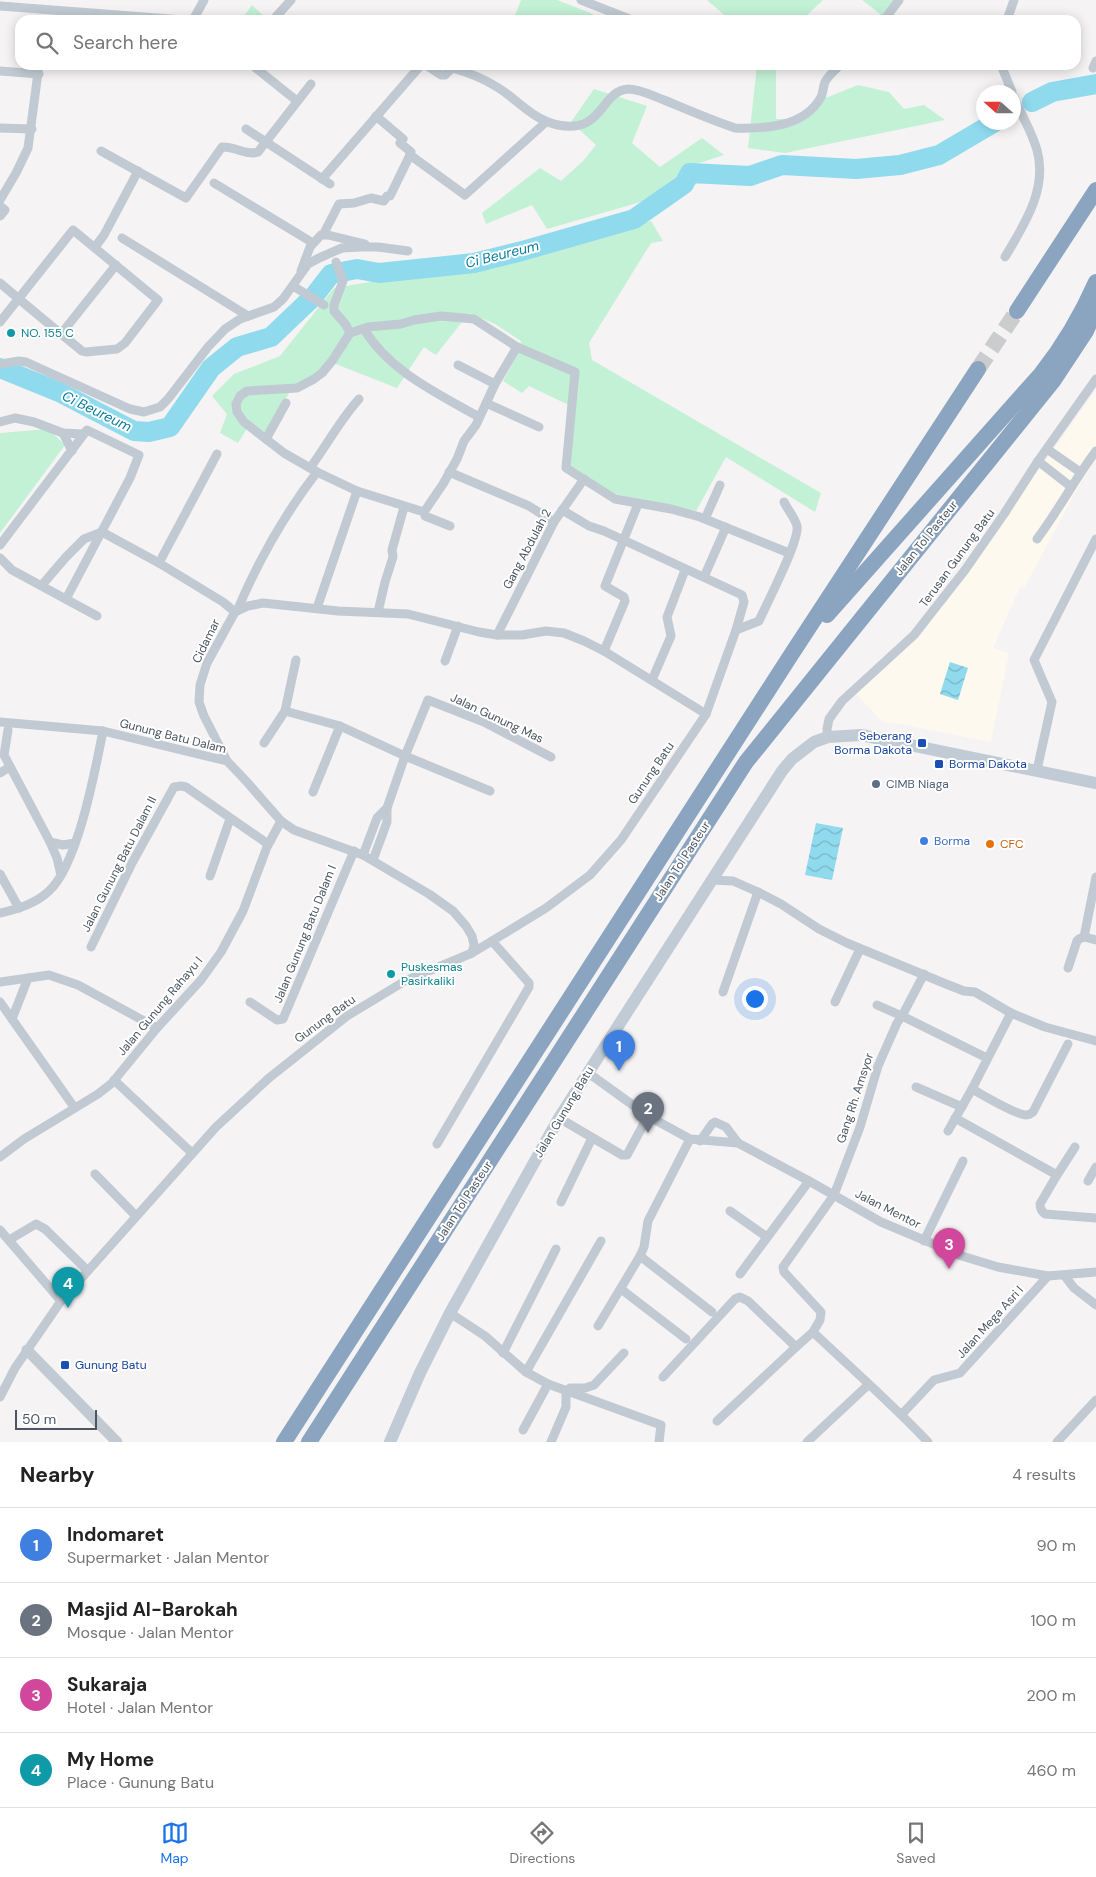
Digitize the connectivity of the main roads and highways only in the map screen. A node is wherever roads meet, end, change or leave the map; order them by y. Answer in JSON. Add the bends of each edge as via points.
{"nodes":[{"id":1,"x":1096,"y":190,"type":"edge"},
{"id":2,"x":1096,"y":282,"type":"edge"},
{"id":3,"x":1096,"y":309,"type":"edge"},
{"id":4,"x":1017,"y":311,"type":"tunnel mouth"},
{"id":5,"x":978,"y":369,"type":"tunnel mouth"},
{"id":6,"x":789,"y":658,"type":"junction"},
{"id":7,"x":1096,"y":783,"type":"edge"},
{"id":8,"x":284,"y":1442,"type":"edge"},
{"id":9,"x":309,"y":1442,"type":"edge"},
{"id":10,"x":390,"y":1442,"type":"edge"}],
"edges":[{"from":1,"to":4,"type":"highway"},
{"from":2,"to":6,"type":"highway","via":[[1082,314],[1041,374]]},
{"from":3,"to":9,"type":"highway","name":"Jalan Tol Pasteur","via":[[1086,331],[1053,381],[746,762]]},
{"from":5,"to":6,"type":"highway","name":"Jalan Tol Pasteur"},
{"from":6,"to":8,"type":"highway","name":"Jalan Tol Pasteur"},
{"from":7,"to":10,"type":"main road","name":"Jalan Gunung Batu","via":[[861,735],[828,737],[814,742],[792,759],[559,1118],[450,1313]]}]}
